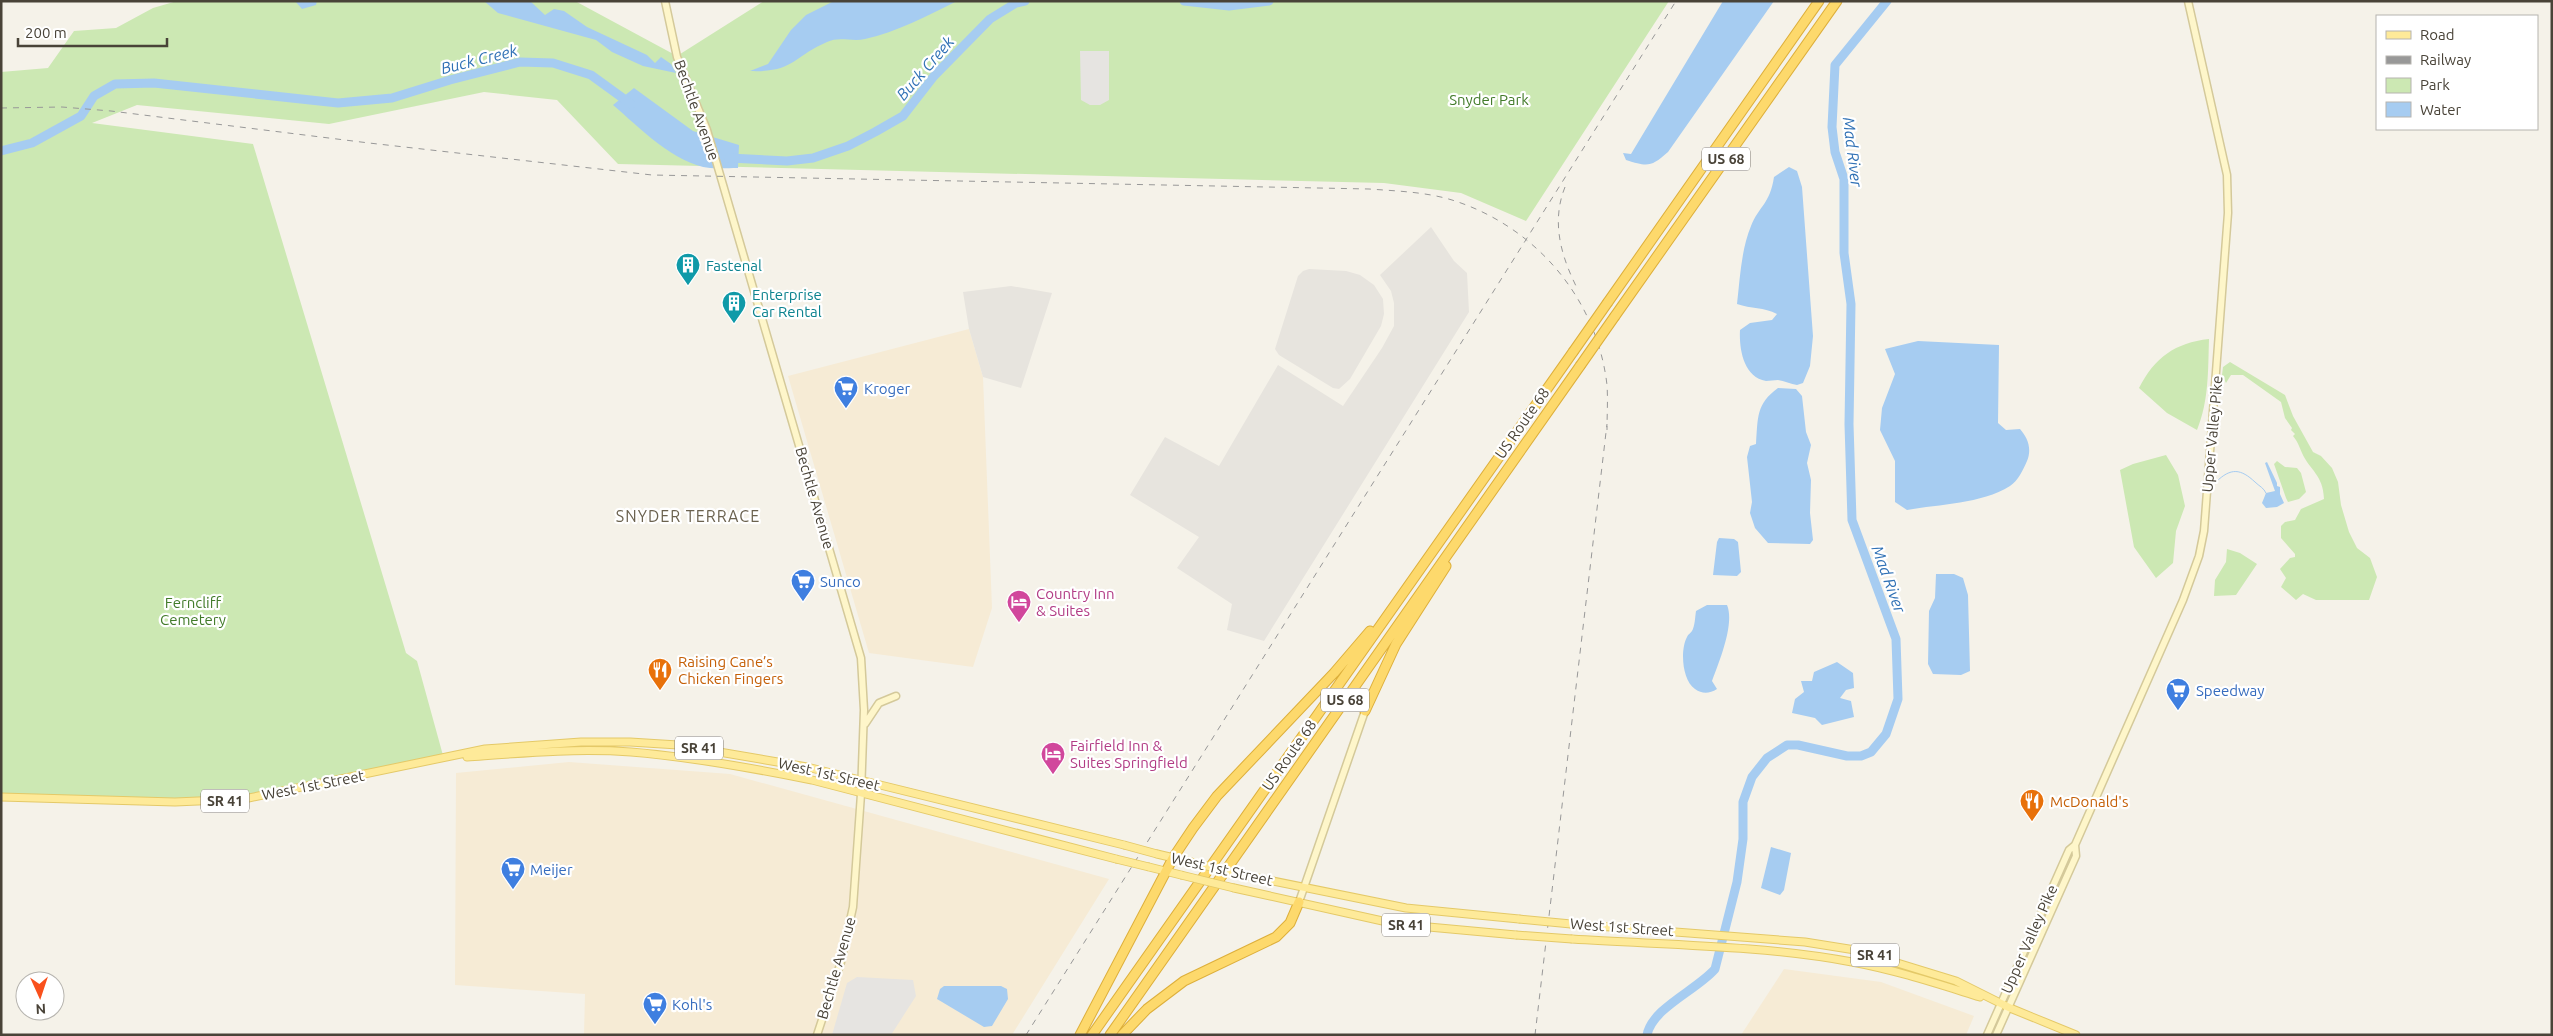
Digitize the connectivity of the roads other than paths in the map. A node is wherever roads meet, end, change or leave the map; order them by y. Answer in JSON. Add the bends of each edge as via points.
{"nodes":[{"id":1,"x":665,"y":1,"type":"edge"},
{"id":2,"x":1819,"y":1,"type":"edge"},
{"id":3,"x":1837,"y":1,"type":"edge"},
{"id":4,"x":2188,"y":1,"type":"edge"},
{"id":5,"x":1470,"y":522,"type":"junction"},
{"id":6,"x":1396,"y":603,"type":"junction"},
{"id":7,"x":896,"y":696,"type":"dead end"},
{"id":8,"x":1365,"y":712,"type":"joint"},
{"id":9,"x":864,"y":725,"type":"junction"},
{"id":10,"x":444,"y":759,"type":"junction"},
{"id":11,"x":862,"y":780,"type":"junction"},
{"id":12,"x":861,"y":794,"type":"junction"},
{"id":13,"x":1,"y":797,"type":"edge"},
{"id":14,"x":2074,"y":844,"type":"junction"},
{"id":15,"x":1173,"y":858,"type":"junction"},
{"id":16,"x":1166,"y":871,"type":"junction"},
{"id":17,"x":1306,"y":888,"type":"junction"},
{"id":18,"x":1300,"y":902,"type":"junction"},
{"id":19,"x":2035,"y":923,"type":"junction"},
{"id":20,"x":2028,"y":966,"type":"junction"},
{"id":21,"x":2000,"y":1003,"type":"junction"},
{"id":22,"x":2010,"y":1008,"type":"junction"},
{"id":23,"x":817,"y":1035,"type":"edge"},
{"id":24,"x":1080,"y":1035,"type":"edge"},
{"id":25,"x":1092,"y":1035,"type":"edge"},
{"id":26,"x":1110,"y":1035,"type":"edge"},
{"id":27,"x":1122,"y":1035,"type":"edge"},
{"id":28,"x":1987,"y":1035,"type":"edge"},
{"id":29,"x":1996,"y":1035,"type":"edge"},
{"id":30,"x":2076,"y":1035,"type":"edge"}],
"edges":[{"from":1,"to":9,"type":"street","name":"Bechtle Avenue","via":[[677,56],[707,130],[856,636],[864,686]]},
{"from":2,"to":6,"type":"highway","name":"US Route 68","number":"US 68","bridge":true},
{"from":3,"to":5,"type":"highway","name":"US Route 68","number":"US 68","bridge":true},
{"from":4,"to":14,"type":"street","name":"Upper Valley Pike","via":[[2228,175],[2228,214],[2204,531],[2183,600]]},
{"from":5,"to":8,"type":"highway","via":[[1396,644]]},
{"from":5,"to":26,"type":"highway","name":"US Route 68","number":"US 68"},
{"from":6,"to":15,"type":"highway","via":[[1334,674],[1218,796]]},
{"from":6,"to":25,"type":"highway","name":"US Route 68","number":"US 68"},
{"from":7,"to":9,"type":"street","via":[[879,703]]},
{"from":8,"to":17,"type":"street"},
{"from":9,"to":11,"type":"street","name":"Bechtle Avenue"},
{"from":10,"to":11,"type":"main road","name":"West 1st Street","number":"SR 41","via":[[485,749],[630,742],[712,750]]},
{"from":10,"to":12,"type":"main road","name":"West 1st Street","number":"SR 41","via":[[533,751],[630,752],[761,770]]},
{"from":10,"to":13,"type":"main road","name":"West 1st Street","number":"SR 41","via":[[244,799],[175,802]]},
{"from":11,"to":12,"type":"street","name":"Bechtle Avenue"},
{"from":11,"to":15,"type":"main road","name":"West 1st Street","number":"SR 41","bridge":true},
{"from":12,"to":16,"type":"main road","name":"West 1st Street","number":"SR 41","bridge":true},
{"from":12,"to":23,"type":"street","name":"Bechtle Avenue","via":[[853,907],[841,962]]},
{"from":14,"to":19,"type":"street","name":"Upper Valley Pike"},
{"from":14,"to":20,"type":"street","name":"Upper Valley Pike","via":[[2076,856]]},
{"from":15,"to":16,"type":"highway"},
{"from":15,"to":17,"type":"main road","name":"West 1st Street","number":"SR 41","bridge":true},
{"from":16,"to":18,"type":"main road","name":"West 1st Street","number":"SR 41","bridge":true},
{"from":16,"to":24,"type":"highway"},
{"from":17,"to":18,"type":"street"},
{"from":17,"to":21,"type":"main road","name":"West 1st Street","number":"SR 41","bridge":true,"via":[[1406,908],[1742,936],[1855,950],[1956,981]]},
{"from":18,"to":21,"type":"main road","name":"West 1st Street","number":"SR 41","bridge":true,"via":[[1396,924],[1740,949],[1852,962],[1898,972]]},
{"from":18,"to":27,"type":"highway","via":[[1290,923],[1276,938],[1184,981],[1146,1009]]},
{"from":19,"to":20,"type":"street","via":[[2039,934],[2027,961]]},
{"from":19,"to":21,"type":"street","name":"Upper Valley Pike"},
{"from":20,"to":22,"type":"street","name":"Upper Valley Pike"},
{"from":21,"to":22,"type":"main road","name":"West 1st Street","number":"SR 41"},
{"from":21,"to":28,"type":"street","name":"Upper Valley Pike"},
{"from":22,"to":29,"type":"street","name":"Upper Valley Pike"},
{"from":22,"to":30,"type":"main road","name":"West 1st Street","number":"SR 41"}]}
